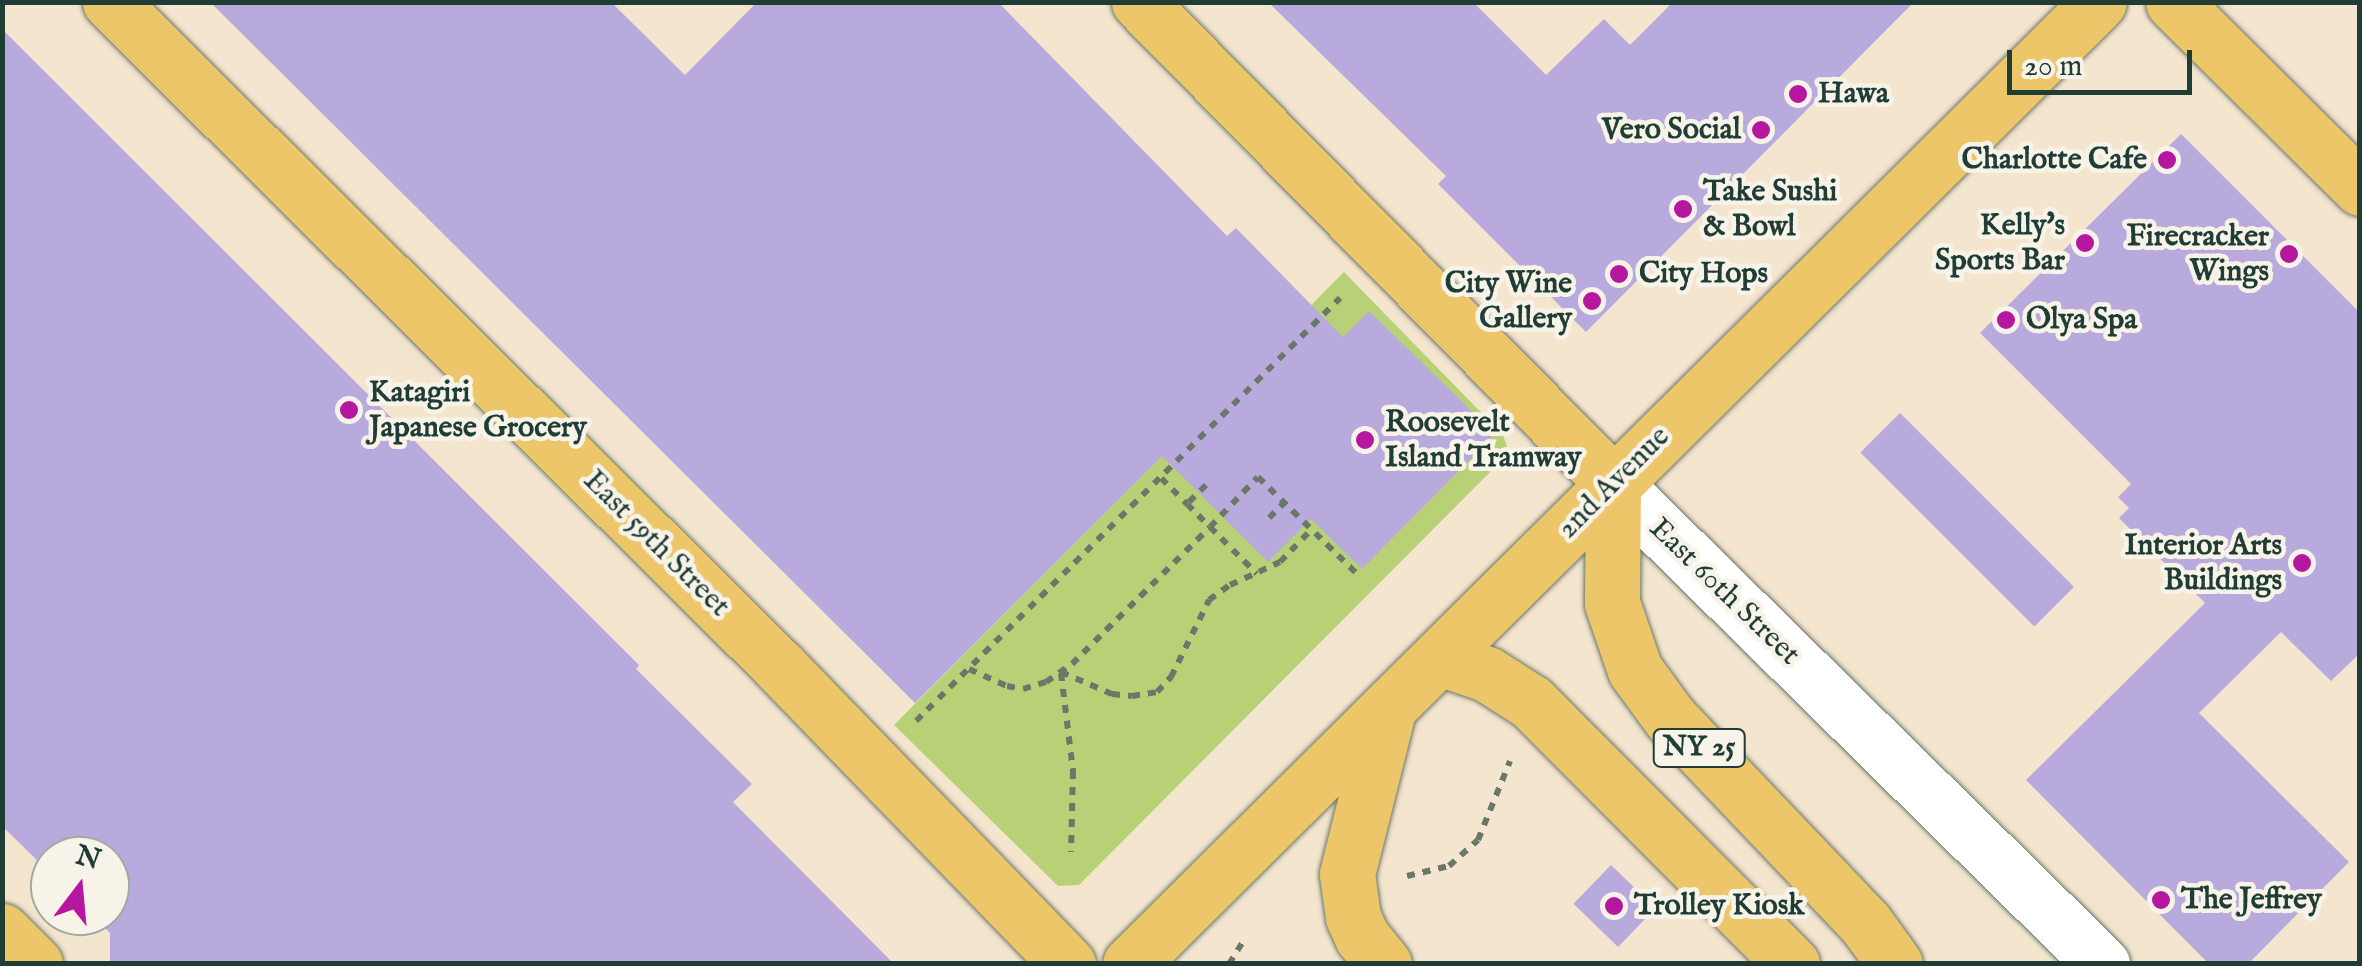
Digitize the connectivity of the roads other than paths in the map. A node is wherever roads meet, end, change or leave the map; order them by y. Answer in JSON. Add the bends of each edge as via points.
{"nodes":[{"id":1,"x":110,"y":2,"type":"edge"},
{"id":2,"x":1139,"y":2,"type":"edge"},
{"id":3,"x":2099,"y":2,"type":"edge"},
{"id":4,"x":2173,"y":2,"type":"edge"},
{"id":5,"x":2360,"y":188,"type":"edge"},
{"id":6,"x":1612,"y":483,"type":"junction"},
{"id":7,"x":1442,"y":658,"type":"junction"},
{"id":8,"x":1388,"y":711,"type":"junction"},
{"id":9,"x":2,"y":931,"type":"edge"},
{"id":10,"x":35,"y":964,"type":"edge"},
{"id":11,"x":1068,"y":964,"type":"edge"},
{"id":12,"x":1130,"y":964,"type":"edge"},
{"id":13,"x":1384,"y":964,"type":"edge"},
{"id":14,"x":1792,"y":964,"type":"edge"},
{"id":15,"x":1895,"y":964,"type":"edge"},
{"id":16,"x":2102,"y":964,"type":"edge"}],
"edges":[{"from":1,"to":11,"type":"main road","name":"East 59th Street","via":[[778,665]]},
{"from":2,"to":6,"type":"main road","name":"East 60th Street"},
{"from":3,"to":6,"type":"main road","name":"2nd Avenue"},
{"from":4,"to":5,"type":"main road"},
{"from":6,"to":7,"type":"main road","name":"2nd Avenue"},
{"from":6,"to":15,"type":"main road","number":"NY 25","via":[[1612,603],[1635,670],[1670,718],[1866,924]]},
{"from":6,"to":16,"type":"street","name":"East 60th Street"},
{"from":7,"to":8,"type":"main road","name":"2nd Avenue"},
{"from":7,"to":14,"type":"main road","via":[[1488,674],[1531,702]]},
{"from":8,"to":12,"type":"main road","name":"2nd Avenue"},
{"from":8,"to":13,"type":"main road","via":[[1348,874],[1353,917]]},
{"from":9,"to":10,"type":"main road"}]}
